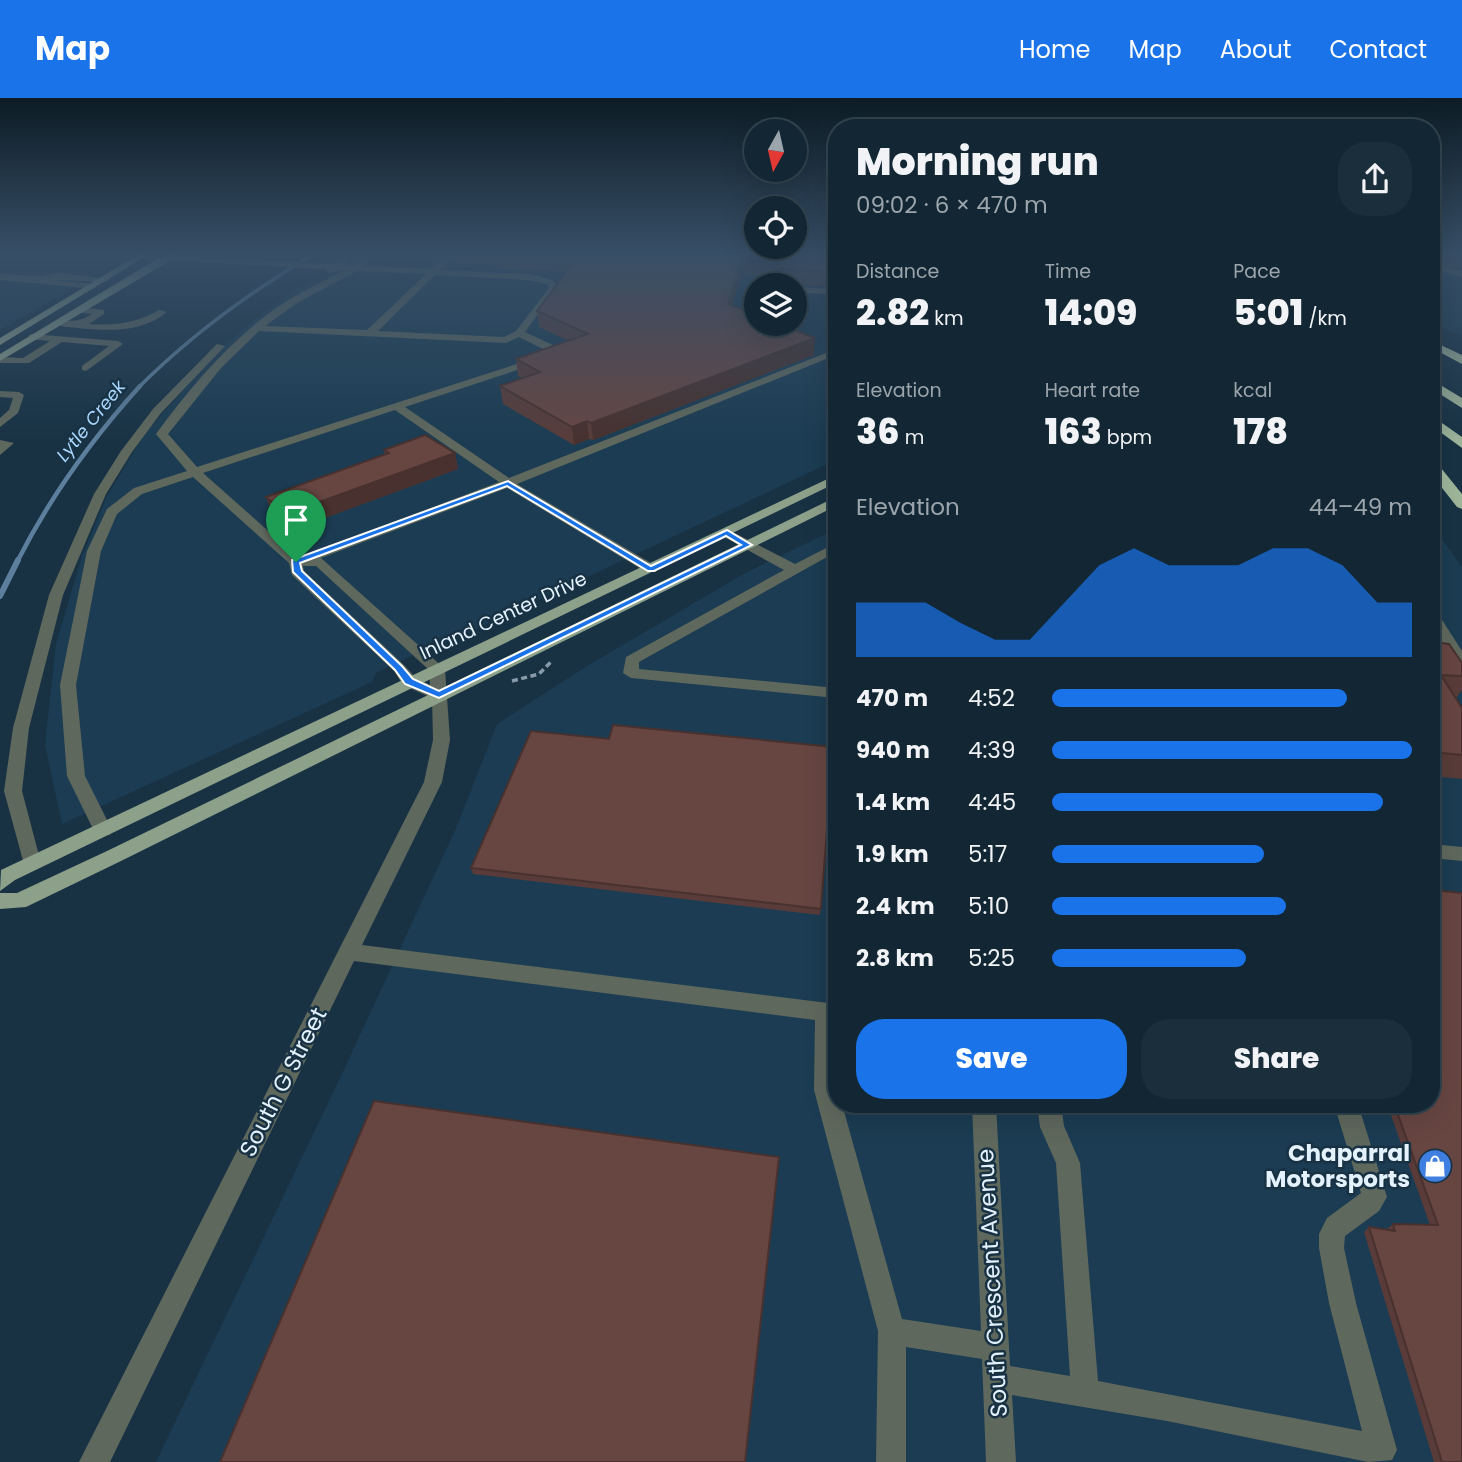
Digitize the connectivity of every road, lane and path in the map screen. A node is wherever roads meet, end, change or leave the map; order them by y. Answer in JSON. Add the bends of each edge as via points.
{"nodes":[{"id":1,"x":42,"y":317,"type":"edge"},
{"id":2,"x":67,"y":317,"type":"edge"},
{"id":3,"x":94,"y":317,"type":"edge"},
{"id":4,"x":154,"y":317,"type":"edge"},
{"id":5,"x":257,"y":317,"type":"edge"},
{"id":6,"x":273,"y":317,"type":"edge"},
{"id":7,"x":387,"y":317,"type":"edge"},
{"id":8,"x":531,"y":317,"type":"edge"},
{"id":9,"x":56,"y":323,"type":"junction"},
{"id":10,"x":81,"y":325,"type":"junction"},
{"id":11,"x":258,"y":328,"type":"junction"},
{"id":12,"x":519,"y":333,"type":"junction"},
{"id":13,"x":369,"y":334,"type":"junction"},
{"id":14,"x":32,"y":337,"type":"junction"},
{"id":15,"x":61,"y":339,"type":"junction"},
{"id":16,"x":0,"y":341,"type":"edge"},
{"id":17,"x":815,"y":347,"type":"edge"},
{"id":18,"x":1440,"y":348,"type":"edge"},
{"id":19,"x":828,"y":351,"type":"edge"},
{"id":20,"x":828,"y":357,"type":"edge"},
{"id":21,"x":0,"y":359,"type":"edge"},
{"id":22,"x":1462,"y":360,"type":"edge"},
{"id":23,"x":86,"y":368,"type":"dead end"},
{"id":24,"x":1440,"y":389,"type":"edge"},
{"id":25,"x":0,"y":394,"type":"edge"},
{"id":26,"x":1462,"y":404,"type":"edge"},
{"id":27,"x":397,"y":407,"type":"junction"},
{"id":28,"x":0,"y":424,"type":"edge"},
{"id":29,"x":1440,"y":426,"type":"edge"},
{"id":30,"x":0,"y":443,"type":"edge"},
{"id":31,"x":1462,"y":444,"type":"edge"},
{"id":32,"x":0,"y":452,"type":"edge"},
{"id":33,"x":195,"y":472,"type":"junction"},
{"id":34,"x":1440,"y":476,"type":"edge"},
{"id":35,"x":1445,"y":482,"type":"junction"},
{"id":36,"x":508,"y":483,"type":"junction"},
{"id":37,"x":828,"y":483,"type":"edge"},
{"id":38,"x":1462,"y":495,"type":"edge"},
{"id":39,"x":828,"y":504,"type":"edge"},
{"id":40,"x":1462,"y":505,"type":"edge"},
{"id":41,"x":727,"y":533,"type":"junction"},
{"id":42,"x":748,"y":545,"type":"junction"},
{"id":43,"x":828,"y":552,"type":"edge"},
{"id":44,"x":296,"y":562,"type":"junction"},
{"id":45,"x":651,"y":569,"type":"junction"},
{"id":46,"x":796,"y":570,"type":"junction"},
{"id":47,"x":1440,"y":629,"type":"edge"},
{"id":48,"x":1462,"y":663,"type":"edge"},
{"id":49,"x":437,"y":669,"type":"junction"},
{"id":50,"x":409,"y":681,"type":"junction"},
{"id":51,"x":828,"y":692,"type":"edge"},
{"id":52,"x":439,"y":695,"type":"junction"},
{"id":53,"x":103,"y":830,"type":"junction"},
{"id":54,"x":1440,"y":852,"type":"edge"},
{"id":55,"x":1462,"y":854,"type":"edge"},
{"id":56,"x":33,"y":863,"type":"junction"},
{"id":57,"x":0,"y":883,"type":"edge"},
{"id":58,"x":0,"y":901,"type":"edge"},
{"id":59,"x":348,"y":952,"type":"junction"},
{"id":60,"x":828,"y":1012,"type":"edge"},
{"id":61,"x":828,"y":1059,"type":"edge"},
{"id":62,"x":828,"y":1097,"type":"edge"},
{"id":63,"x":832,"y":1113,"type":"edge"},
{"id":64,"x":984,"y":1113,"type":"edge"},
{"id":65,"x":1050,"y":1113,"type":"edge"},
{"id":66,"x":1349,"y":1113,"type":"edge"},
{"id":67,"x":892,"y":1331,"type":"junction"},
{"id":68,"x":995,"y":1347,"type":"junction"},
{"id":69,"x":996,"y":1378,"type":"junction"},
{"id":70,"x":1085,"y":1393,"type":"junction"},
{"id":71,"x":94,"y":1462,"type":"edge"},
{"id":72,"x":891,"y":1462,"type":"edge"},
{"id":73,"x":1001,"y":1462,"type":"edge"}],
"edges":[{"from":1,"to":16,"type":"main road"},
{"from":2,"to":9,"type":"main road"},
{"from":3,"to":10,"type":"street"},
{"from":4,"to":10,"type":"street","via":[[137,326]]},
{"from":5,"to":56,"type":"street","via":[[217,348],[157,411],[100,494],[56,595],[21,728],[13,791]]},
{"from":6,"to":11,"type":"street"},
{"from":7,"to":13,"type":"street"},
{"from":8,"to":12,"type":"street"},
{"from":9,"to":10,"type":"street"},
{"from":9,"to":14,"type":"main road"},
{"from":11,"to":13,"type":"street"},
{"from":11,"to":33,"type":"street","via":[[215,368],[162,434]]},
{"from":12,"to":13,"type":"street","via":[[495,341]]},
{"from":12,"to":27,"type":"street","via":[[557,354]]},
{"from":14,"to":15,"type":"street"},
{"from":14,"to":21,"type":"main road"},
{"from":15,"to":21,"type":"street","via":[[25,361]]},
{"from":15,"to":23,"type":"street","via":[[118,344]]},
{"from":17,"to":19,"type":"street"},
{"from":18,"to":22,"type":"highway"},
{"from":20,"to":36,"type":"street"},
{"from":24,"to":26,"type":"highway"},
{"from":25,"to":28,"type":"street","via":[[19,395],[14,411]]},
{"from":27,"to":33,"type":"street"},
{"from":27,"to":36,"type":"street"},
{"from":29,"to":31,"type":"highway"},
{"from":30,"to":32,"type":"street","via":[[8,443]]},
{"from":33,"to":44,"type":"street"},
{"from":33,"to":53,"type":"street","via":[[138,491],[111,512],[94,551],[68,685],[76,776]]},
{"from":34,"to":35,"type":"highway"},
{"from":35,"to":38,"type":"highway"},
{"from":35,"to":40,"type":"highway"},
{"from":36,"to":44,"type":"street"},
{"from":36,"to":45,"type":"street"},
{"from":37,"to":41,"type":"main road","name":"Inland Center Drive"},
{"from":39,"to":42,"type":"main road"},
{"from":41,"to":42,"type":"street"},
{"from":41,"to":45,"type":"main road","name":"Inland Center Drive"},
{"from":42,"to":46,"type":"street"},
{"from":42,"to":52,"type":"main road"},
{"from":43,"to":46,"type":"street"},
{"from":44,"to":49,"type":"street","via":[[320,562]]},
{"from":44,"to":50,"type":"street","via":[[297,572]]},
{"from":45,"to":49,"type":"main road","name":"Inland Center Drive"},
{"from":46,"to":51,"type":"street","via":[[631,660],[631,673]]},
{"from":47,"to":48,"type":"street"},
{"from":49,"to":50,"type":"main road","name":"Inland Center Drive"},
{"from":49,"to":52,"type":"street","name":"South G Street"},
{"from":50,"to":52,"type":"street"},
{"from":50,"to":53,"type":"main road","name":"Inland Center Drive"},
{"from":52,"to":58,"type":"main road","via":[[19,901]]},
{"from":52,"to":59,"type":"street","name":"South G Street","via":[[440,763]]},
{"from":53,"to":56,"type":"main road","name":"Inland Center Drive"},
{"from":54,"to":55,"type":"street"},
{"from":56,"to":57,"type":"main road","name":"Inland Center Drive","via":[[8,874]]},
{"from":59,"to":60,"type":"street"},
{"from":59,"to":71,"type":"street","name":"South G Street"},
{"from":61,"to":62,"type":"street"},
{"from":63,"to":67,"type":"street"},
{"from":64,"to":68,"type":"street","name":"South Crescent Avenue"},
{"from":65,"to":70,"type":"street","via":[[1068,1163]]},
{"from":66,"to":70,"type":"street","via":[[1375,1197],[1367,1207],[1337,1223],[1330,1238],[1334,1269],[1382,1450]]},
{"from":67,"to":68,"type":"street"},
{"from":67,"to":72,"type":"street"},
{"from":68,"to":69,"type":"street","name":"South Crescent Avenue"},
{"from":69,"to":70,"type":"street"},
{"from":69,"to":73,"type":"street","name":"South Crescent Avenue"}]}
